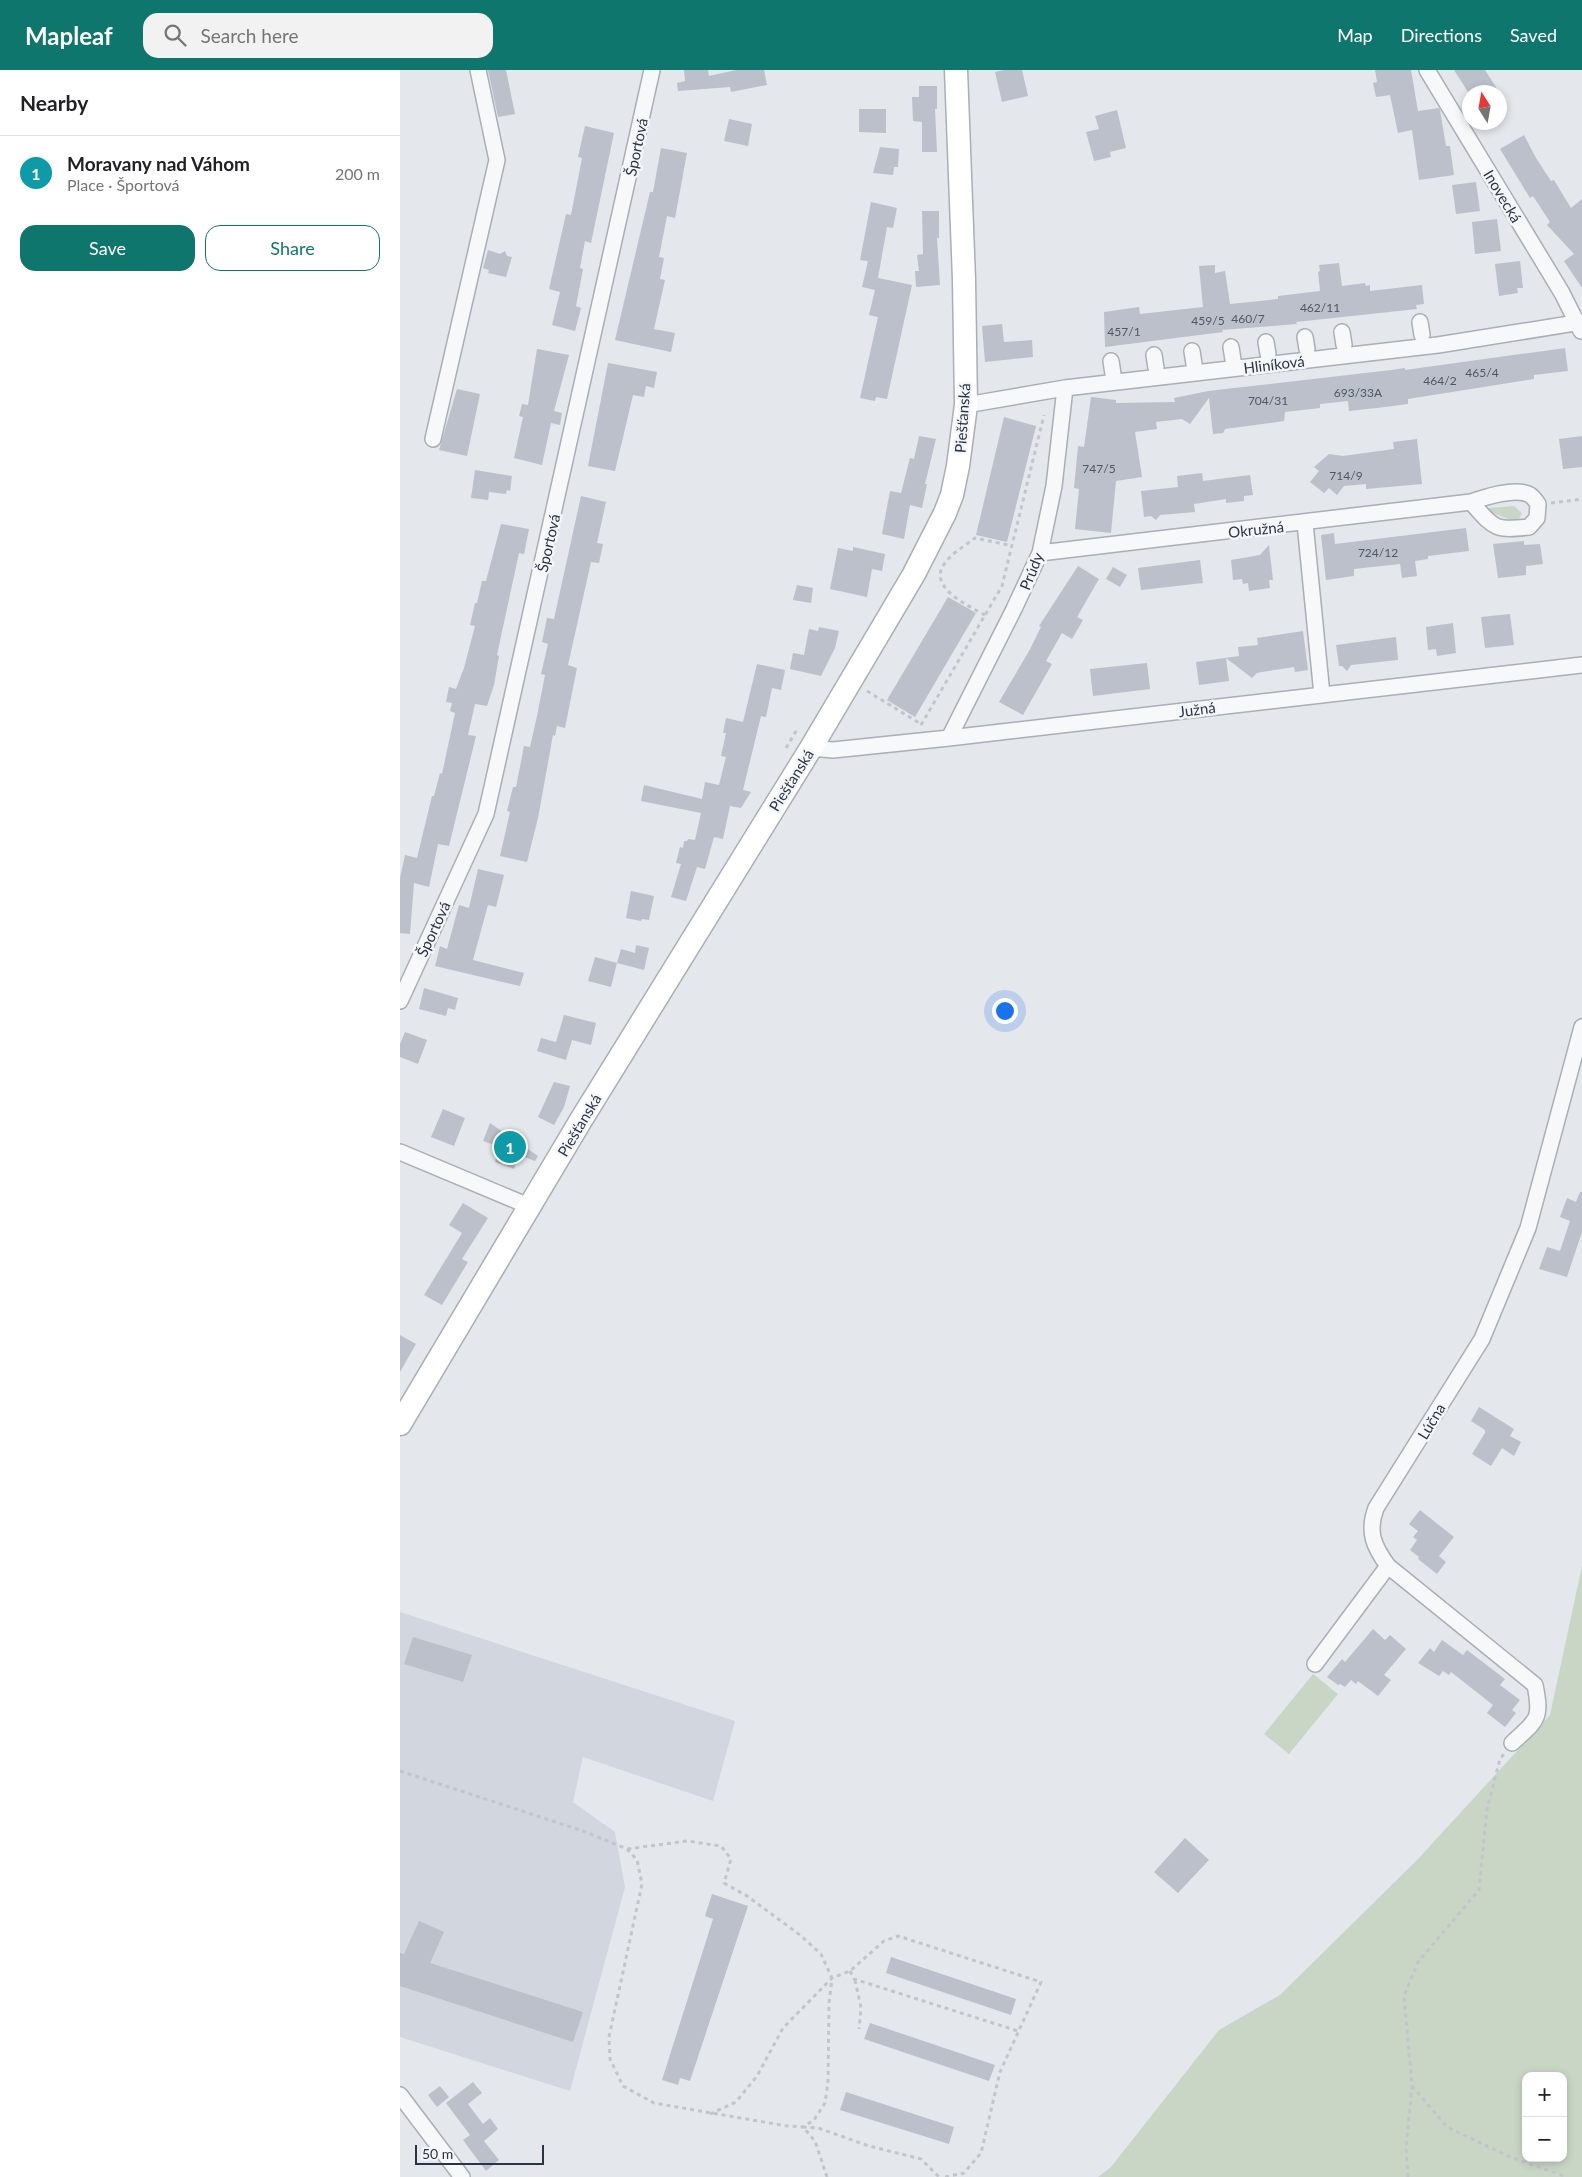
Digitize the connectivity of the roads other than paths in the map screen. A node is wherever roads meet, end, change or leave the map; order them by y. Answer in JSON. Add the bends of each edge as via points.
{"nodes":[{"id":1,"x":478,"y":70,"type":"edge"},
{"id":2,"x":652,"y":70,"type":"edge"},
{"id":3,"x":956,"y":70,"type":"edge"},
{"id":4,"x":1427,"y":70,"type":"edge"},
{"id":5,"x":1581,"y":326,"type":"edge"},
{"id":6,"x":1066,"y":388,"type":"junction"},
{"id":7,"x":966,"y":405,"type":"junction"},
{"id":8,"x":433,"y":439,"type":"dead end"},
{"id":9,"x":1471,"y":502,"type":"junction"},
{"id":10,"x":1305,"y":524,"type":"junction"},
{"id":11,"x":1040,"y":553,"type":"junction"},
{"id":12,"x":1582,"y":665,"type":"edge"},
{"id":13,"x":1322,"y":695,"type":"junction"},
{"id":14,"x":949,"y":738,"type":"junction"},
{"id":15,"x":811,"y":748,"type":"junction"},
{"id":16,"x":400,"y":1001,"type":"edge"},
{"id":17,"x":1582,"y":1028,"type":"edge"},
{"id":18,"x":400,"y":1152,"type":"edge"},
{"id":19,"x":531,"y":1207,"type":"junction"},
{"id":20,"x":400,"y":1424,"type":"edge"},
{"id":21,"x":1388,"y":1566,"type":"junction"},
{"id":22,"x":1315,"y":1664,"type":"dead end"},
{"id":23,"x":1512,"y":1743,"type":"road end"},
{"id":24,"x":400,"y":2095,"type":"edge"},
{"id":25,"x":462,"y":2177,"type":"edge"}],
"edges":[{"from":1,"to":8,"type":"street","via":[[497,160]]},
{"from":2,"to":16,"type":"street","name":"Športová","via":[[486,814]]},
{"from":3,"to":7,"type":"main road","name":"Piešťanská"},
{"from":4,"to":5,"type":"street","name":"Inovecká"},
{"from":5,"to":6,"type":"street","name":"Hliníková"},
{"from":6,"to":7,"type":"street","name":"Hliníková"},
{"from":6,"to":11,"type":"street","name":"Prúdy","via":[[1054,486]]},
{"from":7,"to":15,"type":"main road","name":"Piešťanská","via":[[952,495],[928,550]]},
{"from":9,"to":9,"type":"street","name":"Okružná","via":[[1492,526],[1506,530],[1530,527],[1537,518],[1538,504],[1530,495],[1521,492],[1487,496]]},
{"from":9,"to":10,"type":"street","name":"Okružná"},
{"from":10,"to":11,"type":"street","name":"Okružná"},
{"from":10,"to":13,"type":"street"},
{"from":11,"to":14,"type":"street","name":"Prúdy"},
{"from":12,"to":13,"type":"street","name":"Južná"},
{"from":13,"to":14,"type":"street","name":"Južná"},
{"from":14,"to":15,"type":"street","name":"Južná","via":[[833,750]]},
{"from":15,"to":19,"type":"main road","name":"Piešťanská"},
{"from":17,"to":21,"type":"street","name":"Lúčna","via":[[1528,1228],[1482,1339],[1372,1519],[1376,1549]]},
{"from":18,"to":19,"type":"street"},
{"from":19,"to":20,"type":"main road","name":"Piešťanská"},
{"from":21,"to":22,"type":"street"},
{"from":21,"to":23,"type":"street","name":"Lúčna","via":[[1535,1685],[1538,1719]]},
{"from":24,"to":25,"type":"street"}]}
